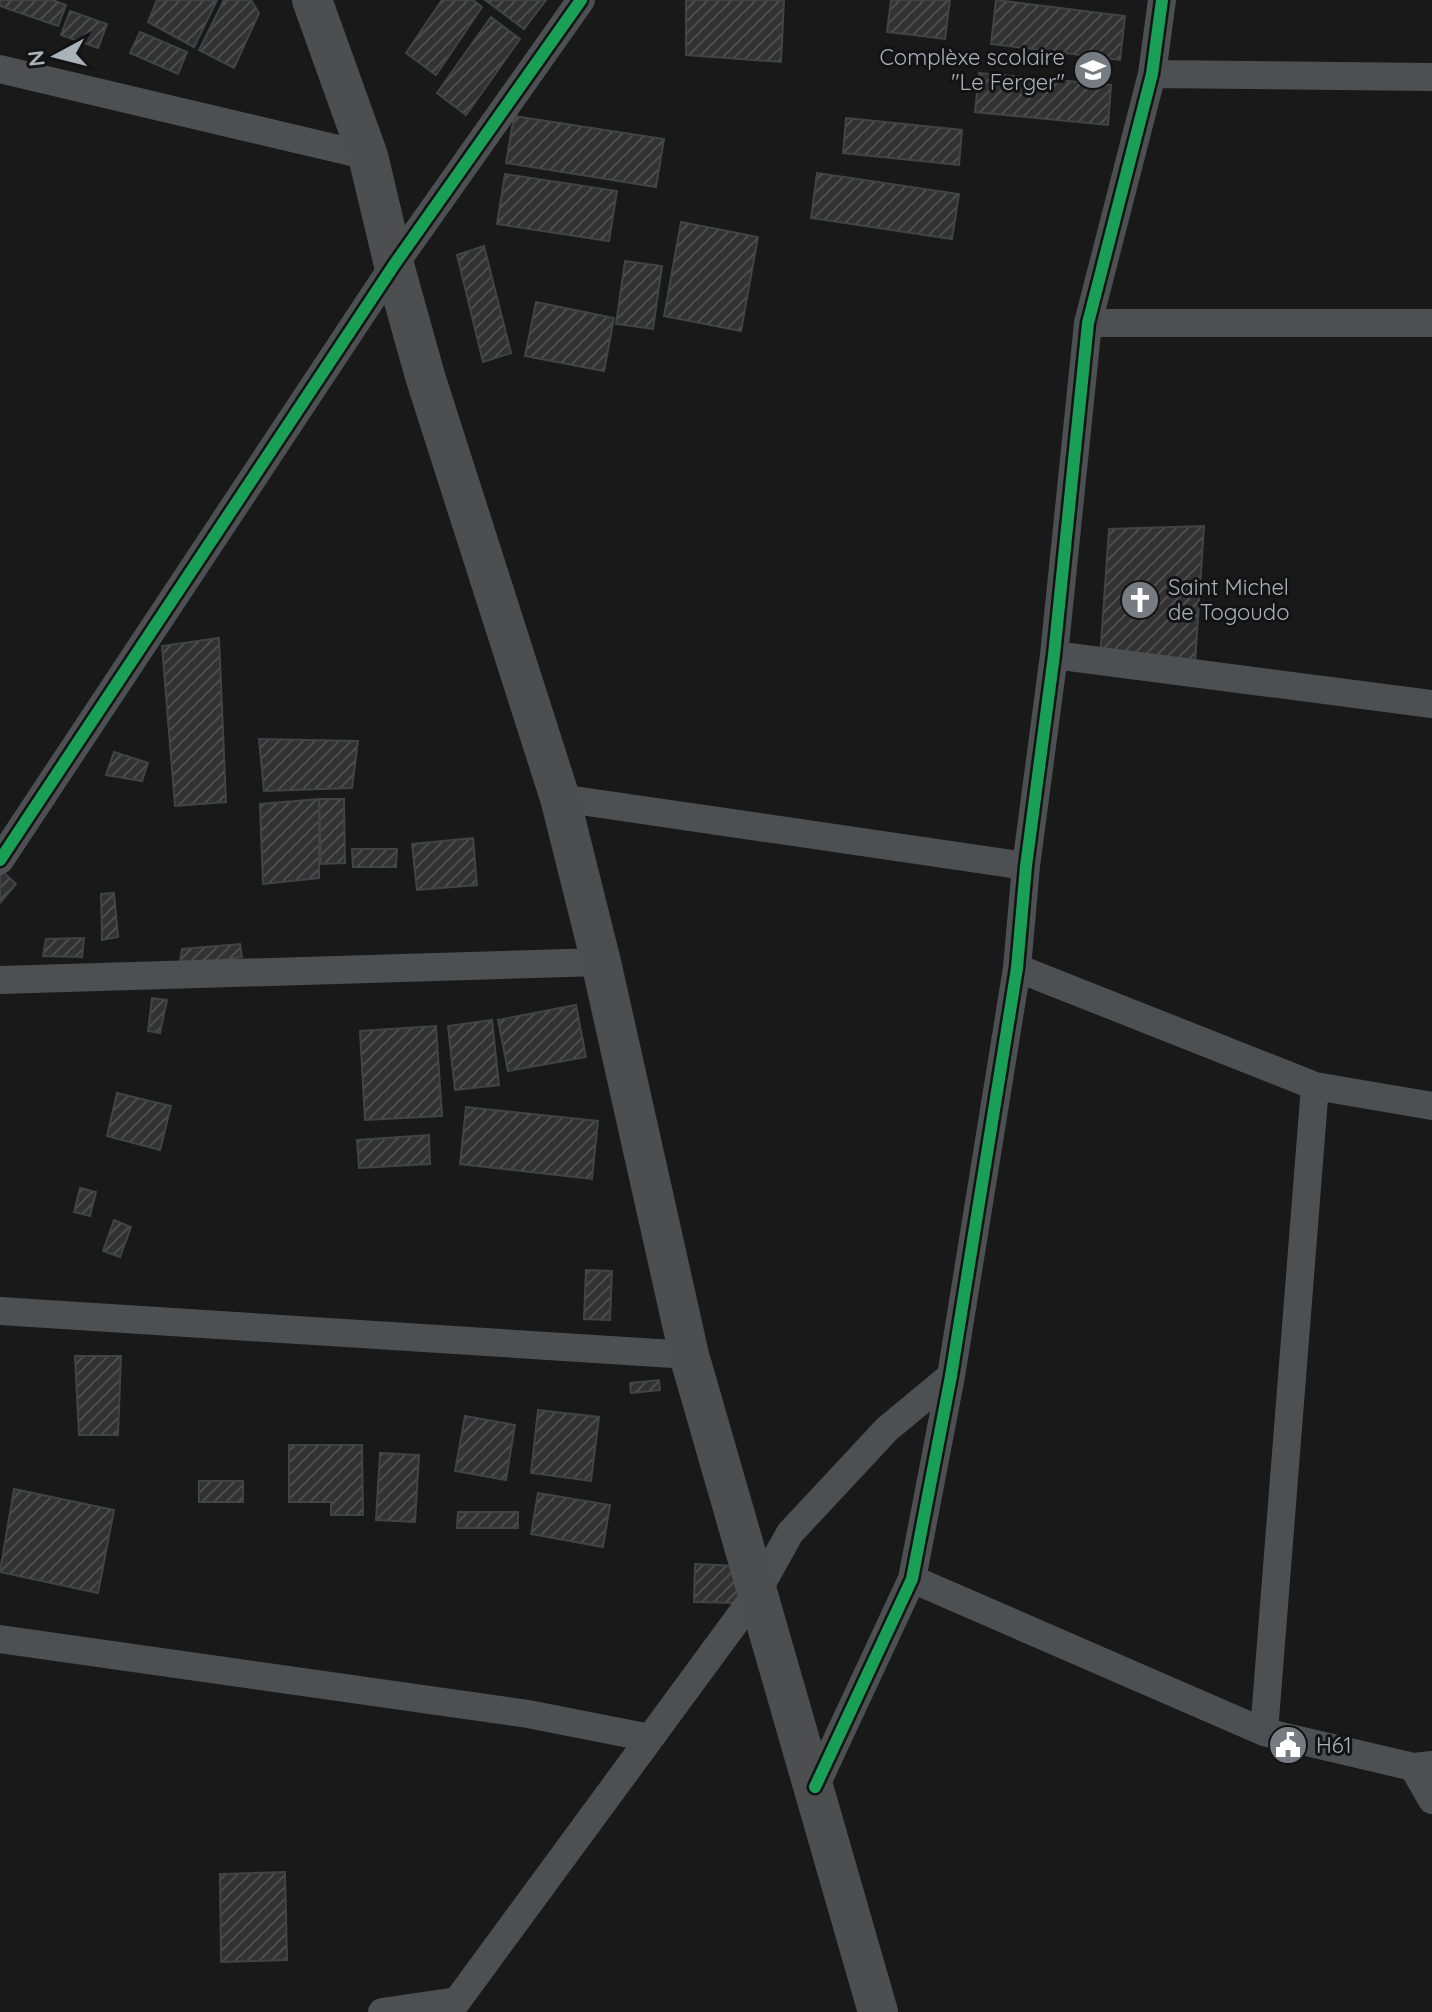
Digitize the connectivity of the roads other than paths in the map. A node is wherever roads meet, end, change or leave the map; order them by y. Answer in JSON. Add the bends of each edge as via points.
{"nodes":[{"id":1,"x":312,"y":0,"type":"edge"},
{"id":2,"x":581,"y":0,"type":"edge"},
{"id":3,"x":1162,"y":0,"type":"edge"},
{"id":4,"x":0,"y":69,"type":"edge"},
{"id":5,"x":1152,"y":74,"type":"junction"},
{"id":6,"x":1432,"y":77,"type":"edge"},
{"id":7,"x":368,"y":156,"type":"junction"},
{"id":8,"x":394,"y":265,"type":"junction"},
{"id":9,"x":1088,"y":323,"type":"junction"},
{"id":10,"x":1432,"y":323,"type":"edge"},
{"id":11,"x":1054,"y":655,"type":"junction"},
{"id":12,"x":1432,"y":704,"type":"edge"},
{"id":13,"x":560,"y":798,"type":"junction"},
{"id":14,"x":0,"y":860,"type":"edge"},
{"id":15,"x":1026,"y":866,"type":"junction"},
{"id":16,"x":601,"y":962,"type":"junction"},
{"id":17,"x":1017,"y":968,"type":"junction"},
{"id":18,"x":0,"y":980,"type":"edge"},
{"id":19,"x":1315,"y":1086,"type":"junction"},
{"id":20,"x":1432,"y":1106,"type":"edge"},
{"id":21,"x":0,"y":1311,"type":"edge"},
{"id":22,"x":689,"y":1355,"type":"junction"},
{"id":23,"x":951,"y":1376,"type":"junction"},
{"id":24,"x":912,"y":1579,"type":"junction"},
{"id":25,"x":756,"y":1594,"type":"junction"},
{"id":26,"x":0,"y":1639,"type":"edge"},
{"id":27,"x":1264,"y":1732,"type":"junction"},
{"id":28,"x":650,"y":1738,"type":"junction"},
{"id":29,"x":1423,"y":1766,"type":"edge"},
{"id":30,"x":815,"y":1787,"type":"junction"},
{"id":31,"x":1432,"y":1800,"type":"edge"},
{"id":32,"x":453,"y":2007,"type":"edge"},
{"id":33,"x":382,"y":2012,"type":"edge"},
{"id":34,"x":878,"y":2012,"type":"edge"}],
"edges":[{"from":1,"to":7,"type":"main road"},
{"from":2,"to":8,"type":"street"},
{"from":3,"to":5,"type":"street"},
{"from":4,"to":7,"type":"street"},
{"from":5,"to":6,"type":"street"},
{"from":5,"to":9,"type":"street"},
{"from":7,"to":8,"type":"main road"},
{"from":8,"to":13,"type":"main road"},
{"from":8,"to":14,"type":"street"},
{"from":9,"to":10,"type":"street"},
{"from":9,"to":11,"type":"street"},
{"from":11,"to":12,"type":"street"},
{"from":11,"to":15,"type":"street"},
{"from":13,"to":15,"type":"street"},
{"from":13,"to":16,"type":"main road"},
{"from":15,"to":17,"type":"street"},
{"from":16,"to":18,"type":"street"},
{"from":16,"to":22,"type":"main road"},
{"from":17,"to":19,"type":"street"},
{"from":17,"to":23,"type":"street"},
{"from":19,"to":20,"type":"street"},
{"from":19,"to":27,"type":"street"},
{"from":21,"to":22,"type":"street"},
{"from":22,"to":25,"type":"main road"},
{"from":23,"to":24,"type":"street"},
{"from":23,"to":25,"type":"street","via":[[887,1429],[790,1533]]},
{"from":24,"to":27,"type":"street"},
{"from":24,"to":30,"type":"street"},
{"from":25,"to":28,"type":"street"},
{"from":25,"to":30,"type":"main road"},
{"from":26,"to":28,"type":"street","via":[[528,1714]]},
{"from":27,"to":29,"type":"street"},
{"from":28,"to":32,"type":"street"},
{"from":29,"to":31,"type":"street"},
{"from":30,"to":34,"type":"main road"},
{"from":32,"to":33,"type":"street"}]}
